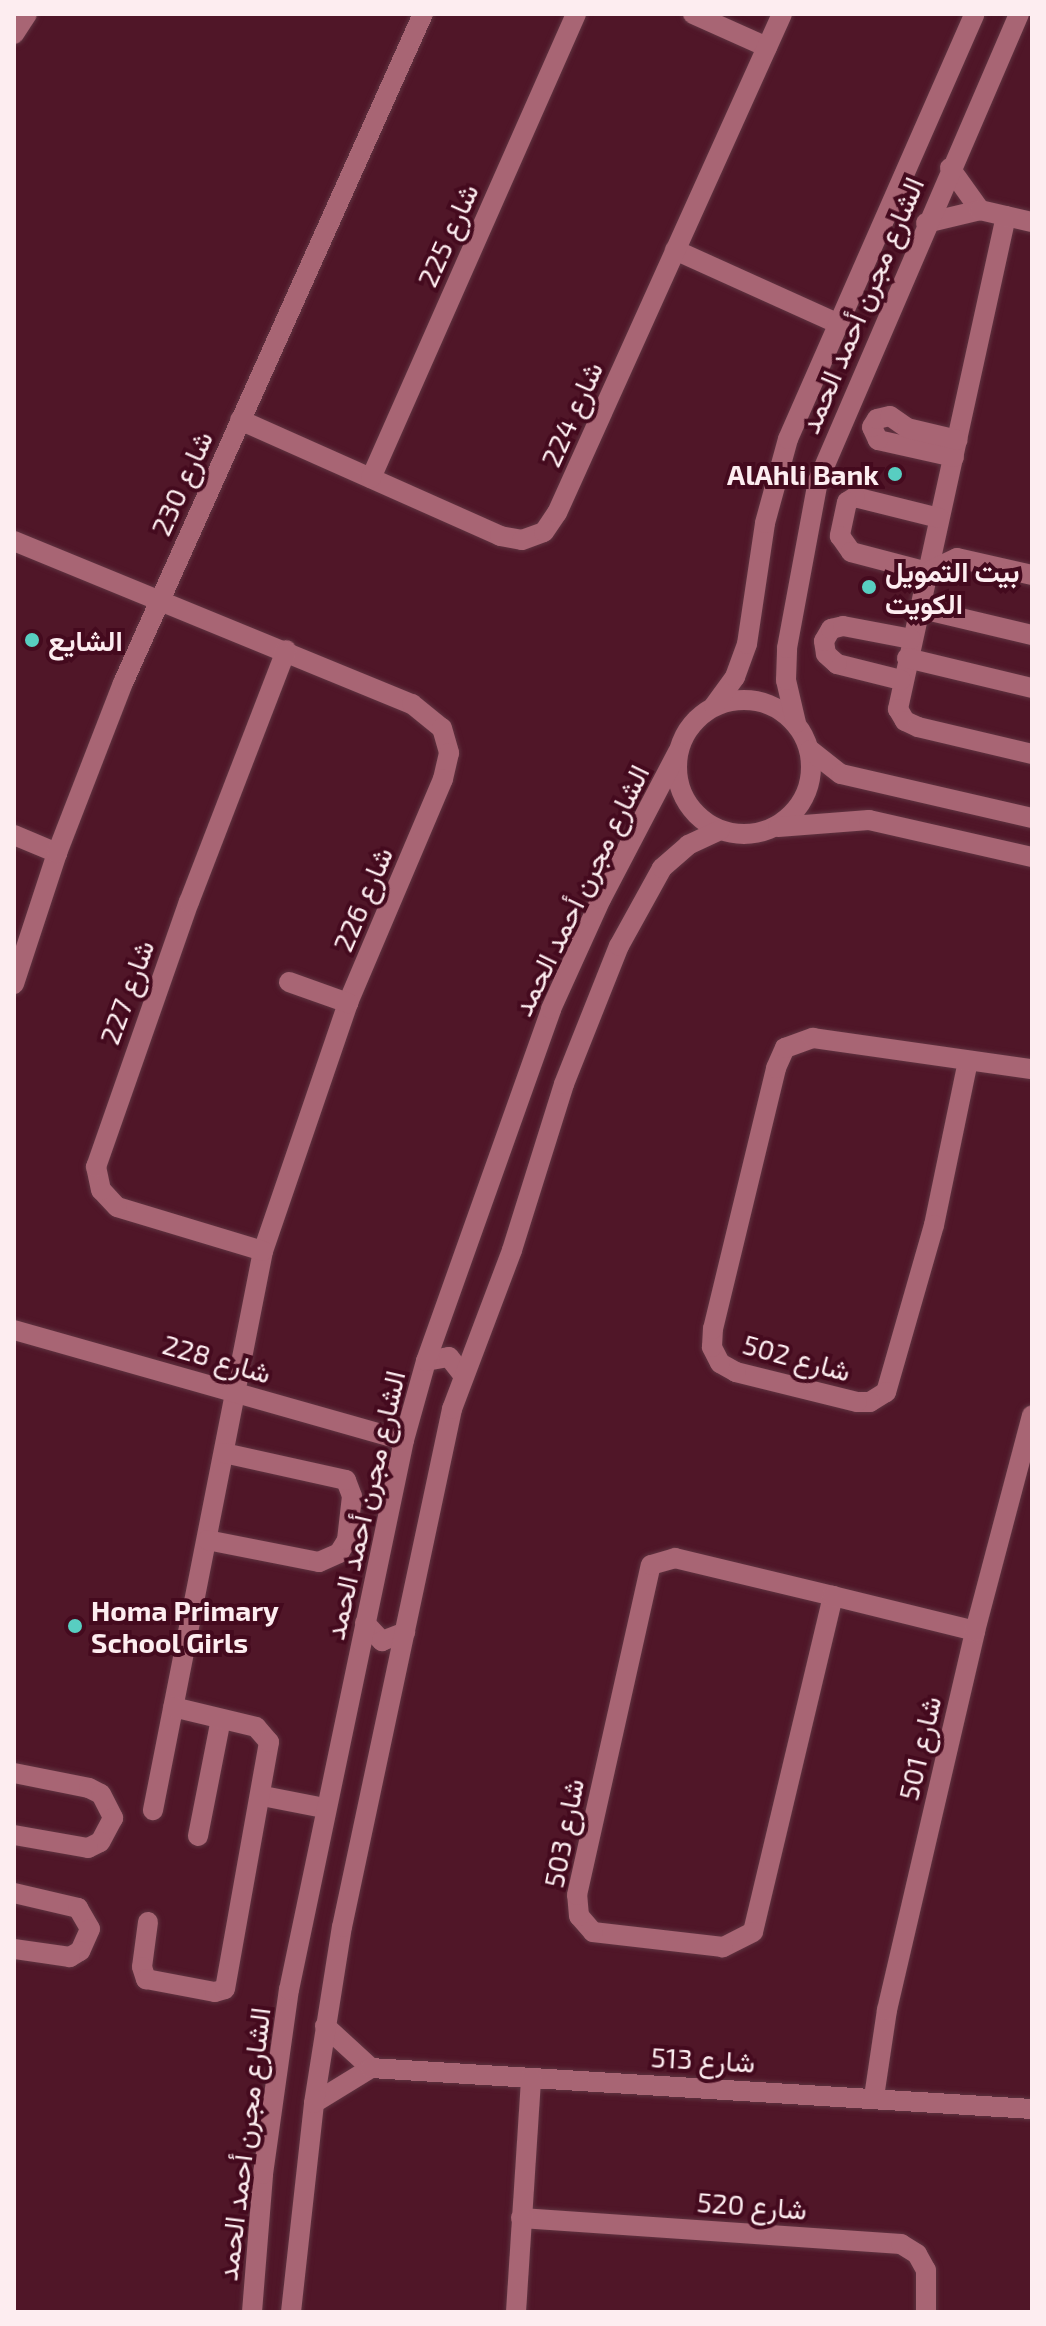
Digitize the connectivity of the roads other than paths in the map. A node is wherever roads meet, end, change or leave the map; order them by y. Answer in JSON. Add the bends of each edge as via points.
{"nodes":[{"id":1,"x":27,"y":14,"type":"edge"},
{"id":2,"x":423,"y":14,"type":"edge"},
{"id":3,"x":576,"y":14,"type":"edge"},
{"id":4,"x":693,"y":14,"type":"edge"},
{"id":5,"x":782,"y":14,"type":"edge"},
{"id":6,"x":961,"y":14,"type":"edge"},
{"id":7,"x":975,"y":14,"type":"edge"},
{"id":8,"x":1019,"y":14,"type":"edge"},
{"id":9,"x":14,"y":34,"type":"edge"},
{"id":10,"x":964,"y":37,"type":"junction"},
{"id":11,"x":767,"y":47,"type":"junction"},
{"id":12,"x":950,"y":168,"type":"junction"},
{"id":13,"x":980,"y":210,"type":"junction"},
{"id":14,"x":1006,"y":216,"type":"junction"},
{"id":15,"x":1032,"y":222,"type":"edge"},
{"id":16,"x":926,"y":223,"type":"junction"},
{"id":17,"x":675,"y":250,"type":"junction"},
{"id":18,"x":837,"y":323,"type":"junction"},
{"id":19,"x":240,"y":420,"type":"junction"},
{"id":20,"x":371,"y":478,"type":"junction"},
{"id":21,"x":938,"y":525,"type":"junction"},
{"id":22,"x":14,"y":541,"type":"edge"},
{"id":23,"x":957,"y":558,"type":"junction"},
{"id":24,"x":927,"y":572,"type":"junction"},
{"id":25,"x":1032,"y":575,"type":"edge"},
{"id":26,"x":160,"y":599,"type":"junction"},
{"id":27,"x":918,"y":608,"type":"junction"},
{"id":28,"x":1032,"y":635,"type":"edge"},
{"id":29,"x":909,"y":648,"type":"junction"},
{"id":30,"x":286,"y":650,"type":"junction"},
{"id":31,"x":901,"y":680,"type":"junction"},
{"id":32,"x":1032,"y":688,"type":"edge"},
{"id":33,"x":714,"y":706,"type":"junction"},
{"id":34,"x":796,"y":723,"type":"junction"},
{"id":35,"x":810,"y":750,"type":"junction"},
{"id":36,"x":678,"y":752,"type":"junction"},
{"id":37,"x":1032,"y":754,"type":"edge"},
{"id":38,"x":1032,"y":818,"type":"edge"},
{"id":39,"x":774,"y":828,"type":"junction"},
{"id":40,"x":720,"y":830,"type":"junction"},
{"id":41,"x":14,"y":835,"type":"edge"},
{"id":42,"x":57,"y":853,"type":"junction"},
{"id":43,"x":1032,"y":857,"type":"edge"},
{"id":44,"x":289,"y":982,"type":"dead end"},
{"id":45,"x":14,"y":984,"type":"edge"},
{"id":46,"x":348,"y":1003,"type":"junction"},
{"id":47,"x":968,"y":1061,"type":"junction"},
{"id":48,"x":1032,"y":1069,"type":"edge"},
{"id":49,"x":263,"y":1251,"type":"junction"},
{"id":50,"x":14,"y":1330,"type":"edge"},
{"id":51,"x":426,"y":1361,"type":"junction"},
{"id":52,"x":463,"y":1375,"type":"junction"},
{"id":53,"x":236,"y":1393,"type":"junction"},
{"id":54,"x":1032,"y":1415,"type":"edge"},
{"id":55,"x":404,"y":1440,"type":"junction"},
{"id":56,"x":224,"y":1453,"type":"junction"},
{"id":57,"x":207,"y":1540,"type":"junction"},
{"id":58,"x":833,"y":1596,"type":"junction"},
{"id":59,"x":365,"y":1623,"type":"junction"},
{"id":60,"x":975,"y":1631,"type":"junction"},
{"id":61,"x":405,"y":1632,"type":"junction"},
{"id":62,"x":173,"y":1707,"type":"junction"},
{"id":63,"x":221,"y":1719,"type":"junction"},
{"id":64,"x":14,"y":1773,"type":"edge"},
{"id":65,"x":263,"y":1796,"type":"junction"},
{"id":66,"x":324,"y":1808,"type":"junction"},
{"id":67,"x":153,"y":1810,"type":"dead end"},
{"id":68,"x":14,"y":1835,"type":"edge"},
{"id":69,"x":198,"y":1836,"type":"dead end"},
{"id":70,"x":14,"y":1893,"type":"edge"},
{"id":71,"x":148,"y":1922,"type":"dead end"},
{"id":72,"x":14,"y":1949,"type":"edge"},
{"id":73,"x":325,"y":2026,"type":"junction"},
{"id":74,"x":371,"y":2068,"type":"junction"},
{"id":75,"x":531,"y":2078,"type":"junction"},
{"id":76,"x":874,"y":2097,"type":"junction"},
{"id":77,"x":314,"y":2103,"type":"junction"},
{"id":78,"x":1032,"y":2109,"type":"edge"},
{"id":79,"x":521,"y":2218,"type":"junction"},
{"id":80,"x":252,"y":2312,"type":"edge"},
{"id":81,"x":291,"y":2312,"type":"edge"},
{"id":82,"x":516,"y":2312,"type":"edge"},
{"id":83,"x":926,"y":2312,"type":"edge"}],
"edges":[{"from":1,"to":9,"type":"street"},
{"from":2,"to":19,"type":"street","name":"شارع 230"},
{"from":3,"to":20,"type":"street","name":"شارع 225"},
{"from":4,"to":11,"type":"street"},
{"from":5,"to":11,"type":"street","name":"شارع 224"},
{"from":6,"to":10,"type":"street"},
{"from":7,"to":10,"type":"street","name":"الشارع مجرن أحمد الحمد"},
{"from":8,"to":12,"type":"street","name":"الشارع مجرن أحمد الحمد"},
{"from":10,"to":18,"type":"street","name":"الشارع مجرن أحمد الحمد"},
{"from":11,"to":17,"type":"street","name":"شارع 224"},
{"from":12,"to":13,"type":"street"},
{"from":12,"to":16,"type":"street","name":"الشارع مجرن أحمد الحمد"},
{"from":13,"to":14,"type":"street"},
{"from":13,"to":16,"type":"street"},
{"from":14,"to":15,"type":"street"},
{"from":14,"to":21,"type":"street"},
{"from":16,"to":34,"type":"street","name":"الشارع مجرن أحمد الحمد","via":[[818,481],[787,648],[786,680]]},
{"from":17,"to":18,"type":"street"},
{"from":17,"to":20,"type":"street","name":"شارع 224","via":[[544,532],[511,540]]},
{"from":18,"to":33,"type":"street","name":"الشارع مجرن أحمد الحمد","via":[[775,481],[742,661]]},
{"from":19,"to":20,"type":"street","name":"شارع 224"},
{"from":19,"to":26,"type":"street","name":"شارع 230"},
{"from":21,"to":23,"type":"street"},
{"from":21,"to":24,"type":"street"},
{"from":21,"to":24,"type":"street","via":[[865,498],[847,502],[842,546]]},
{"from":22,"to":26,"type":"street","name":"شارع 226"},
{"from":23,"to":24,"type":"street"},
{"from":23,"to":25,"type":"street"},
{"from":24,"to":27,"type":"street"},
{"from":26,"to":30,"type":"street","name":"شارع 226"},
{"from":26,"to":42,"type":"street","name":"شارع 230"},
{"from":27,"to":28,"type":"street"},
{"from":27,"to":29,"type":"street"},
{"from":29,"to":31,"type":"street"},
{"from":29,"to":31,"type":"street","via":[[843,626],[831,629],[824,641],[826,654],[837,664]]},
{"from":29,"to":32,"type":"street"},
{"from":30,"to":46,"type":"street","name":"شارع 226","via":[[424,710],[447,740],[443,779]]},
{"from":30,"to":49,"type":"street","name":"شارع 227","via":[[178,930],[96,1167],[101,1190],[117,1207]]},
{"from":31,"to":37,"type":"street","via":[[898,709],[905,721]]},
{"from":33,"to":34,"type":"street","via":[[758,700]]},
{"from":33,"to":36,"type":"street","via":[[685,733]]},
{"from":34,"to":35,"type":"street"},
{"from":35,"to":38,"type":"street","via":[[841,774]]},
{"from":35,"to":39,"type":"street","via":[[806,795]]},
{"from":36,"to":40,"type":"street","via":[[681,791],[690,807]]},
{"from":36,"to":51,"type":"street","name":"الشارع مجرن أحمد الحمد","via":[[551,1009]]},
{"from":39,"to":40,"type":"street","via":[[757,834]]},
{"from":39,"to":43,"type":"street","via":[[828,819],[869,820]]},
{"from":40,"to":52,"type":"street","via":[[688,845],[662,868],[619,946]]},
{"from":41,"to":42,"type":"street"},
{"from":42,"to":45,"type":"street","name":"شارع 230"},
{"from":44,"to":46,"type":"street"},
{"from":46,"to":49,"type":"street","name":"شارع 226"},
{"from":47,"to":47,"type":"street","name":"شارع 502","via":[[813,1038],[785,1048],[713,1329],[712,1347],[720,1363],[736,1372],[857,1402],[870,1402],[886,1392],[934,1225]]},
{"from":47,"to":48,"type":"street","name":"شارع 502"},
{"from":49,"to":53,"type":"street","name":"شارع 226"},
{"from":50,"to":53,"type":"street","name":"شارع 228"},
{"from":51,"to":52,"type":"street","via":[[449,1357]]},
{"from":51,"to":55,"type":"street","name":"الشارع مجرن أحمد الحمد"},
{"from":52,"to":61,"type":"street"},
{"from":53,"to":55,"type":"street","name":"شارع 228"},
{"from":53,"to":56,"type":"street","name":"شارع 226"},
{"from":54,"to":60,"type":"street","name":"شارع 501"},
{"from":55,"to":59,"type":"street","name":"الشارع مجرن أحمد الحمد"},
{"from":56,"to":57,"type":"street","name":"شارع 226"},
{"from":56,"to":57,"type":"street","via":[[346,1480],[352,1496],[347,1540],[333,1558],[319,1562]]},
{"from":57,"to":62,"type":"street","name":"شارع 226"},
{"from":58,"to":58,"type":"street","name":"شارع 503","via":[[675,1558],[651,1565],[577,1895],[579,1916],[593,1932],[723,1947],[753,1932]]},
{"from":58,"to":60,"type":"street","name":"شارع 503"},
{"from":59,"to":61,"type":"street","via":[[382,1641]]},
{"from":59,"to":66,"type":"street","name":"الشارع مجرن أحمد الحمد"},
{"from":60,"to":76,"type":"street","name":"شارع 501","via":[[887,2010]]},
{"from":61,"to":73,"type":"street"},
{"from":62,"to":63,"type":"street"},
{"from":62,"to":67,"type":"street","name":"شارع 226"},
{"from":63,"to":65,"type":"street","via":[[256,1727],[269,1742]]},
{"from":63,"to":69,"type":"street"},
{"from":64,"to":68,"type":"street","via":[[89,1788],[101,1794],[113,1818],[109,1831],[88,1848]]},
{"from":65,"to":66,"type":"street"},
{"from":65,"to":71,"type":"street","via":[[225,1989],[215,1992],[146,1979],[142,1967]]},
{"from":66,"to":80,"type":"street","name":"الشارع مجرن أحمد الحمد","via":[[275,2082]]},
{"from":70,"to":72,"type":"street","via":[[78,1908],[90,1929],[88,1941],[70,1957]]},
{"from":73,"to":74,"type":"street"},
{"from":73,"to":77,"type":"street"},
{"from":74,"to":75,"type":"street","name":"شارع 513"},
{"from":74,"to":77,"type":"street"},
{"from":75,"to":76,"type":"street","name":"شارع 513"},
{"from":75,"to":79,"type":"street"},
{"from":76,"to":78,"type":"street","name":"شارع 513"},
{"from":77,"to":81,"type":"street"},
{"from":79,"to":82,"type":"street"},
{"from":79,"to":83,"type":"street","name":"شارع 520","via":[[901,2244],[917,2254],[926,2270]]}]}
